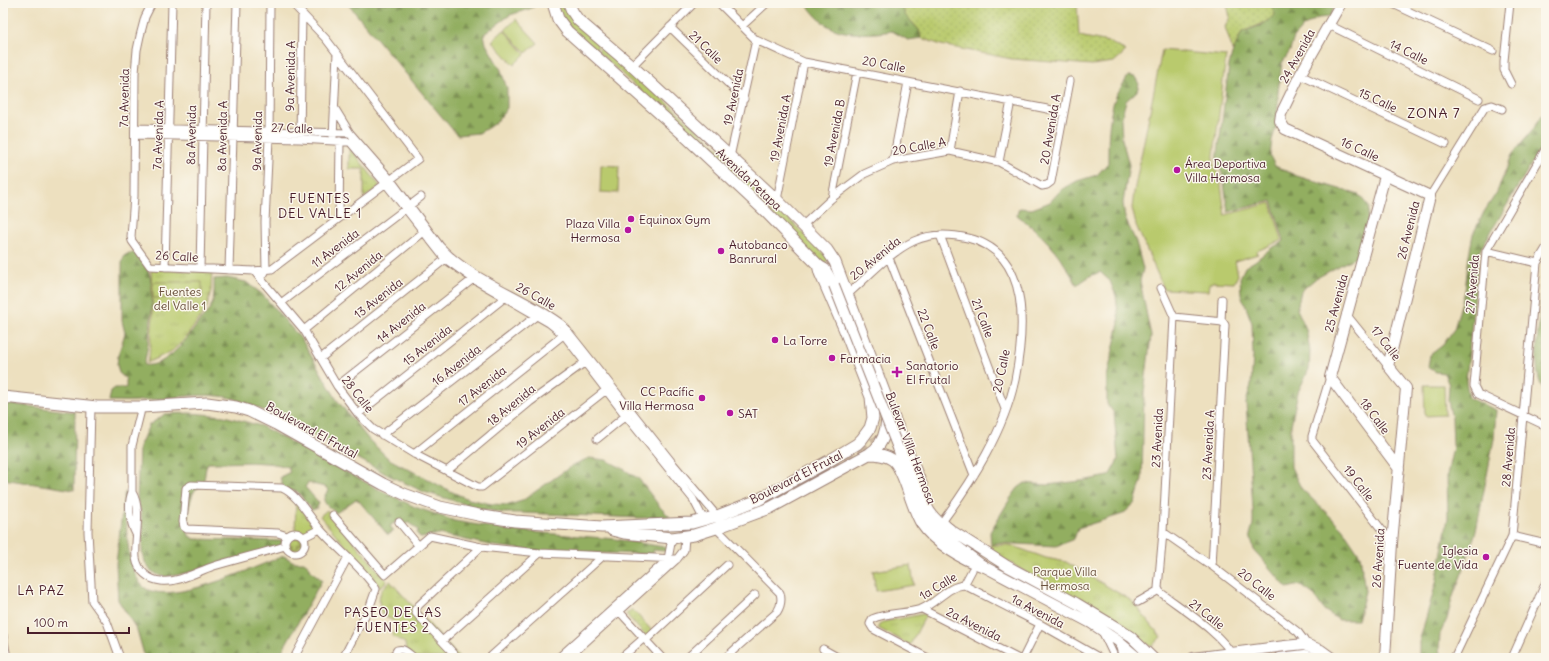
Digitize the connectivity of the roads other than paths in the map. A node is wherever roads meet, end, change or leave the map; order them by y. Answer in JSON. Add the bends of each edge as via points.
{"nodes":[{"id":1,"x":152,"y":3,"type":"edge"},
{"id":2,"x":172,"y":3,"type":"edge"},
{"id":3,"x":206,"y":3,"type":"edge"},
{"id":4,"x":237,"y":3,"type":"edge"},
{"id":5,"x":270,"y":3,"type":"edge"},
{"id":6,"x":292,"y":3,"type":"edge"},
{"id":7,"x":553,"y":3,"type":"edge"},
{"id":8,"x":569,"y":3,"type":"edge"},
{"id":9,"x":694,"y":3,"type":"edge"},
{"id":10,"x":718,"y":3,"type":"edge"},
{"id":11,"x":767,"y":3,"type":"edge"},
{"id":12,"x":1341,"y":3,"type":"edge"},
{"id":13,"x":1391,"y":3,"type":"edge"},
{"id":14,"x":1510,"y":3,"type":"edge"},
{"id":15,"x":302,"y":14,"type":"junction"},
{"id":16,"x":1329,"y":24,"type":"junction"},
{"id":17,"x":742,"y":26,"type":"junction"},
{"id":18,"x":670,"y":27,"type":"junction"},
{"id":19,"x":756,"y":40,"type":"junction"},
{"id":20,"x":1493,"y":51,"type":"dead end"},
{"id":21,"x":337,"y":53,"type":"junction"},
{"id":22,"x":804,"y":62,"type":"junction"},
{"id":23,"x":632,"y":66,"type":"junction"},
{"id":24,"x":857,"y":72,"type":"junction"},
{"id":25,"x":1300,"y":76,"type":"junction"},
{"id":26,"x":1070,"y":81,"type":"dead end"},
{"id":27,"x":908,"y":82,"type":"junction"},
{"id":28,"x":1511,"y":84,"type":"dead end"},
{"id":29,"x":960,"y":91,"type":"junction"},
{"id":30,"x":744,"y":99,"type":"junction"},
{"id":31,"x":1479,"y":99,"type":"dead end"},
{"id":32,"x":1011,"y":101,"type":"junction"},
{"id":33,"x":334,"y":107,"type":"junction"},
{"id":34,"x":1502,"y":109,"type":"dead end"},
{"id":35,"x":1064,"y":112,"type":"junction"},
{"id":36,"x":1281,"y":124,"type":"joint"},
{"id":37,"x":135,"y":128,"type":"junction"},
{"id":38,"x":202,"y":130,"type":"junction"},
{"id":39,"x":333,"y":132,"type":"junction"},
{"id":40,"x":169,"y":133,"type":"junction"},
{"id":41,"x":350,"y":133,"type":"junction"},
{"id":42,"x":234,"y":134,"type":"junction"},
{"id":43,"x":268,"y":135,"type":"junction"},
{"id":44,"x":135,"y":136,"type":"junction"},
{"id":45,"x":300,"y":136,"type":"junction"},
{"id":46,"x":202,"y":137,"type":"junction"},
{"id":47,"x":337,"y":140,"type":"junction"},
{"id":48,"x":352,"y":143,"type":"joint"},
{"id":49,"x":1446,"y":144,"type":"dead end"},
{"id":50,"x":1546,"y":148,"type":"edge"},
{"id":51,"x":950,"y":151,"type":"junction"},
{"id":52,"x":730,"y":157,"type":"junction"},
{"id":53,"x":893,"y":161,"type":"junction"},
{"id":54,"x":1000,"y":162,"type":"junction"},
{"id":55,"x":720,"y":169,"type":"junction"},
{"id":56,"x":1385,"y":176,"type":"junction"},
{"id":57,"x":388,"y":182,"type":"junction"},
{"id":58,"x":1051,"y":182,"type":"joint"},
{"id":59,"x":134,"y":196,"type":"joint"},
{"id":60,"x":1430,"y":196,"type":"junction"},
{"id":61,"x":420,"y":197,"type":"dead end"},
{"id":62,"x":832,"y":198,"type":"junction"},
{"id":63,"x":777,"y":200,"type":"junction"},
{"id":64,"x":407,"y":207,"type":"junction"},
{"id":65,"x":339,"y":218,"type":"junction"},
{"id":66,"x":803,"y":225,"type":"junction"},
{"id":67,"x":425,"y":231,"type":"junction"},
{"id":68,"x":940,"y":235,"type":"junction"},
{"id":69,"x":1546,"y":248,"type":"edge"},
{"id":70,"x":1486,"y":251,"type":"junction"},
{"id":71,"x":447,"y":258,"type":"junction"},
{"id":72,"x":889,"y":258,"type":"junction"},
{"id":73,"x":1537,"y":263,"type":"junction"},
{"id":74,"x":818,"y":264,"type":"junction"},
{"id":75,"x":165,"y":267,"type":"junction"},
{"id":76,"x":200,"y":268,"type":"junction"},
{"id":77,"x":229,"y":270,"type":"junction"},
{"id":78,"x":266,"y":270,"type":"junction"},
{"id":79,"x":254,"y":271,"type":"junction"},
{"id":80,"x":476,"y":277,"type":"junction"},
{"id":81,"x":261,"y":279,"type":"junction"},
{"id":82,"x":1161,"y":288,"type":"dead end"},
{"id":83,"x":848,"y":294,"type":"junction"},
{"id":84,"x":508,"y":296,"type":"junction"},
{"id":85,"x":1222,"y":299,"type":"dead end"},
{"id":86,"x":281,"y":303,"type":"junction"},
{"id":87,"x":539,"y":314,"type":"junction"},
{"id":88,"x":1346,"y":314,"type":"junction"},
{"id":89,"x":1174,"y":316,"type":"junction"},
{"id":90,"x":1223,"y":323,"type":"junction"},
{"id":91,"x":304,"y":330,"type":"junction"},
{"id":92,"x":566,"y":333,"type":"junction"},
{"id":93,"x":321,"y":358,"type":"junction"},
{"id":94,"x":587,"y":360,"type":"junction"},
{"id":95,"x":1388,"y":366,"type":"junction"},
{"id":96,"x":1330,"y":377,"type":"junction"},
{"id":97,"x":337,"y":386,"type":"junction"},
{"id":98,"x":609,"y":388,"type":"junction"},
{"id":99,"x":1406,"y":388,"type":"joint"},
{"id":100,"x":3,"y":397,"type":"edge"},
{"id":101,"x":886,"y":397,"type":"junction"},
{"id":102,"x":91,"y":406,"type":"junction"},
{"id":103,"x":141,"y":407,"type":"junction"},
{"id":104,"x":887,"y":409,"type":"junction"},
{"id":105,"x":1006,"y":409,"type":"junction"},
{"id":106,"x":873,"y":411,"type":"junction"},
{"id":107,"x":358,"y":414,"type":"junction"},
{"id":108,"x":628,"y":414,"type":"junction"},
{"id":109,"x":1524,"y":415,"type":"junction"},
{"id":110,"x":1546,"y":426,"type":"edge"},
{"id":111,"x":382,"y":435,"type":"junction"},
{"id":112,"x":866,"y":435,"type":"junction"},
{"id":113,"x":1312,"y":436,"type":"joint"},
{"id":114,"x":597,"y":439,"type":"dead end"},
{"id":115,"x":880,"y":445,"type":"junction"},
{"id":116,"x":414,"y":454,"type":"junction"},
{"id":117,"x":869,"y":454,"type":"junction"},
{"id":118,"x":1399,"y":469,"type":"junction"},
{"id":119,"x":447,"y":471,"type":"junction"},
{"id":120,"x":974,"y":475,"type":"junction"},
{"id":121,"x":913,"y":476,"type":"dead end"},
{"id":122,"x":482,"y":487,"type":"joint"},
{"id":123,"x":772,"y":500,"type":"tunnel mouth"},
{"id":124,"x":743,"y":507,"type":"junction"},
{"id":125,"x":333,"y":515,"type":"dead end"},
{"id":126,"x":717,"y":516,"type":"junction"},
{"id":127,"x":704,"y":520,"type":"junction"},
{"id":128,"x":399,"y":522,"type":"dead end"},
{"id":129,"x":692,"y":523,"type":"junction"},
{"id":130,"x":945,"y":525,"type":"junction"},
{"id":131,"x":602,"y":527,"type":"junction"},
{"id":132,"x":716,"y":528,"type":"junction"},
{"id":133,"x":320,"y":529,"type":"junction"},
{"id":134,"x":1163,"y":532,"type":"junction"},
{"id":135,"x":287,"y":536,"type":"junction"},
{"id":136,"x":1512,"y":536,"type":"junction"},
{"id":137,"x":304,"y":537,"type":"junction"},
{"id":138,"x":685,"y":537,"type":"junction"},
{"id":139,"x":672,"y":538,"type":"junction"},
{"id":140,"x":1392,"y":543,"type":"junction"},
{"id":141,"x":1546,"y":544,"type":"edge"},
{"id":142,"x":285,"y":546,"type":"junction"},
{"id":143,"x":418,"y":546,"type":"junction"},
{"id":144,"x":481,"y":547,"type":"junction"},
{"id":145,"x":540,"y":553,"type":"junction"},
{"id":146,"x":348,"y":557,"type":"junction"},
{"id":147,"x":602,"y":557,"type":"junction"},
{"id":148,"x":668,"y":559,"type":"junction"},
{"id":149,"x":677,"y":559,"type":"junction"},
{"id":150,"x":727,"y":565,"type":"dead end"},
{"id":151,"x":978,"y":566,"type":"junction"},
{"id":152,"x":1212,"y":566,"type":"junction"},
{"id":153,"x":1546,"y":582,"type":"edge"},
{"id":154,"x":964,"y":585,"type":"junction"},
{"id":155,"x":1160,"y":591,"type":"junction"},
{"id":156,"x":755,"y":594,"type":"dead end"},
{"id":157,"x":1539,"y":596,"type":"junction"},
{"id":158,"x":1546,"y":601,"type":"edge"},
{"id":159,"x":1138,"y":602,"type":"dead end"},
{"id":160,"x":618,"y":609,"type":"junction"},
{"id":161,"x":922,"y":609,"type":"junction"},
{"id":162,"x":1040,"y":624,"type":"junction"},
{"id":163,"x":1102,"y":631,"type":"junction"},
{"id":164,"x":3,"y":635,"type":"edge"},
{"id":165,"x":645,"y":639,"type":"junction"},
{"id":166,"x":442,"y":641,"type":"junction"},
{"id":167,"x":1118,"y":641,"type":"junction"},
{"id":168,"x":1305,"y":644,"type":"junction"},
{"id":169,"x":824,"y":649,"type":"dead end"},
{"id":170,"x":1005,"y":655,"type":"edge"},
{"id":171,"x":1233,"y":655,"type":"edge"},
{"id":172,"x":1309,"y":657,"type":"edge"},
{"id":173,"x":7,"y":658,"type":"edge"},
{"id":174,"x":120,"y":658,"type":"edge"},
{"id":175,"x":294,"y":658,"type":"edge"},
{"id":176,"x":344,"y":658,"type":"edge"},
{"id":177,"x":392,"y":658,"type":"edge"},
{"id":178,"x":414,"y":658,"type":"edge"},
{"id":179,"x":458,"y":658,"type":"edge"},
{"id":180,"x":488,"y":658,"type":"edge"},
{"id":181,"x":558,"y":658,"type":"edge"},
{"id":182,"x":568,"y":658,"type":"edge"},
{"id":183,"x":621,"y":658,"type":"edge"},
{"id":184,"x":662,"y":658,"type":"edge"},
{"id":185,"x":687,"y":658,"type":"edge"},
{"id":186,"x":724,"y":658,"type":"edge"},
{"id":187,"x":840,"y":658,"type":"edge"},
{"id":188,"x":928,"y":658,"type":"edge"},
{"id":189,"x":1017,"y":658,"type":"edge"},
{"id":190,"x":1023,"y":658,"type":"edge"},
{"id":191,"x":1100,"y":658,"type":"edge"},
{"id":192,"x":1116,"y":658,"type":"edge"},
{"id":193,"x":1123,"y":658,"type":"edge"},
{"id":194,"x":1138,"y":658,"type":"edge"},
{"id":195,"x":1153,"y":658,"type":"edge"},
{"id":196,"x":1193,"y":658,"type":"edge"},
{"id":197,"x":1280,"y":658,"type":"edge"},
{"id":198,"x":1332,"y":658,"type":"edge"},
{"id":199,"x":1385,"y":658,"type":"edge"},
{"id":200,"x":1454,"y":658,"type":"edge"},
{"id":201,"x":1512,"y":658,"type":"edge"}],
"edges":[{"from":1,"to":37,"type":"street","name":"7a Avenida","via":[[145,17],[137,50]]},
{"from":2,"to":40,"type":"street","name":"7a Avenida A"},
{"from":3,"to":38,"type":"street","name":"8a Avenida"},
{"from":4,"to":42,"type":"street","name":"8a Avenida A"},
{"from":5,"to":43,"type":"street","name":"9a Avenida"},
{"from":6,"to":15,"type":"street"},
{"from":7,"to":55,"type":"main road","name":"Avenida Petapa","via":[[558,19],[567,31]]},
{"from":8,"to":23,"type":"main road","name":"Avenida Petapa","via":[[578,20]]},
{"from":9,"to":18,"type":"street"},
{"from":10,"to":17,"type":"street","name":"20 Calle"},
{"from":11,"to":17,"type":"street"},
{"from":12,"to":16,"type":"main road","name":"24 Avenida"},
{"from":13,"to":20,"type":"street"},
{"from":14,"to":28,"type":"street","via":[[1504,70]]},
{"from":15,"to":21,"type":"street"},
{"from":15,"to":45,"type":"street","name":"9a Avenida A"},
{"from":16,"to":25,"type":"main road","name":"24 Avenida"},
{"from":16,"to":31,"type":"street","name":"14 Calle"},
{"from":17,"to":19,"type":"street","name":"20 Calle"},
{"from":18,"to":23,"type":"street"},
{"from":18,"to":30,"type":"street","name":"21 Calle"},
{"from":19,"to":22,"type":"street","name":"20 Calle"},
{"from":19,"to":30,"type":"street","name":"19 Avenida"},
{"from":21,"to":33,"type":"street"},
{"from":21,"to":57,"type":"street","name":"26 Calle","via":[[418,159]]},
{"from":22,"to":24,"type":"street","name":"20 Calle"},
{"from":22,"to":63,"type":"street","name":"19 Avenida A"},
{"from":23,"to":52,"type":"main road","name":"Avenida Petapa"},
{"from":24,"to":27,"type":"street","name":"20 Calle"},
{"from":24,"to":62,"type":"street","name":"19 Avenida B"},
{"from":25,"to":36,"type":"main road","name":"24 Avenida","via":[[1281,114]]},
{"from":25,"to":49,"type":"street","name":"15 Calle"},
{"from":26,"to":35,"type":"street","name":"20 Avenida A"},
{"from":27,"to":29,"type":"street","name":"20 Calle"},
{"from":27,"to":53,"type":"street"},
{"from":29,"to":32,"type":"street","name":"20 Calle"},
{"from":29,"to":51,"type":"street"},
{"from":30,"to":52,"type":"street","name":"19 Avenida"},
{"from":32,"to":35,"type":"street","name":"20 Calle"},
{"from":32,"to":54,"type":"street"},
{"from":33,"to":39,"type":"street"},
{"from":33,"to":41,"type":"street","name":"26 Calle"},
{"from":34,"to":60,"type":"street","name":"26 Avenida","via":[[1492,105],[1485,107]]},
{"from":35,"to":58,"type":"street","name":"20 Avenida A"},
{"from":36,"to":56,"type":"main road","name":"16 Calle","via":[[1285,129]]},
{"from":37,"to":40,"type":"street","name":"27 Calle"},
{"from":37,"to":44,"type":"street","name":"7a Avenida"},
{"from":38,"to":40,"type":"street","name":"27 Calle"},
{"from":38,"to":42,"type":"street","name":"27 Calle"},
{"from":38,"to":46,"type":"street","name":"8a Avenida"},
{"from":39,"to":41,"type":"street","name":"27 Calle"},
{"from":39,"to":45,"type":"street","name":"27 Calle"},
{"from":39,"to":47,"type":"street"},
{"from":40,"to":44,"type":"street","name":"27 Calle"},
{"from":40,"to":46,"type":"street","name":"27 Calle"},
{"from":40,"to":75,"type":"street","name":"7a Avenida A"},
{"from":41,"to":57,"type":"street","name":"26 Calle"},
{"from":42,"to":43,"type":"street","name":"27 Calle"},
{"from":42,"to":46,"type":"street","name":"27 Calle"},
{"from":42,"to":77,"type":"street","name":"8a Avenida A"},
{"from":43,"to":45,"type":"street","name":"27 Calle"},
{"from":43,"to":78,"type":"street","name":"9a Avenida"},
{"from":44,"to":59,"type":"street","name":"7a Avenida"},
{"from":45,"to":47,"type":"street","name":"27 Calle"},
{"from":46,"to":76,"type":"street","name":"8a Avenida"},
{"from":47,"to":48,"type":"street","name":"27 Calle"},
{"from":47,"to":65,"type":"street"},
{"from":48,"to":57,"type":"street","name":"26 Calle"},
{"from":50,"to":70,"type":"street","name":"27 Avenida"},
{"from":51,"to":53,"type":"street","name":"20 Calle A"},
{"from":51,"to":54,"type":"street","name":"20 Calle A"},
{"from":52,"to":55,"type":"main road"},
{"from":52,"to":63,"type":"main road","name":"Avenida Petapa"},
{"from":53,"to":62,"type":"street","name":"20 Calle A","via":[[864,174]]},
{"from":54,"to":58,"type":"street","name":"20 Calle A","via":[[1042,186],[1047,186]]},
{"from":55,"to":74,"type":"main road","name":"Avenida Petapa"},
{"from":56,"to":60,"type":"main road","name":"16 Calle"},
{"from":56,"to":88,"type":"main road","name":"25 Avenida"},
{"from":57,"to":64,"type":"street","name":"26 Calle"},
{"from":57,"to":65,"type":"street","name":"26 Calle"},
{"from":59,"to":75,"type":"street","name":"26 Calle","via":[[131,240],[148,265]]},
{"from":60,"to":95,"type":"main road","name":"26 Avenida"},
{"from":61,"to":64,"type":"street","name":"11 Avenida"},
{"from":62,"to":66,"type":"street","name":"20 Calle A"},
{"from":63,"to":66,"type":"main road","name":"Avenida Petapa"},
{"from":64,"to":67,"type":"street","name":"26 Calle"},
{"from":64,"to":86,"type":"street","name":"11 Avenida"},
{"from":65,"to":78,"type":"street","name":"26 Calle","via":[[272,269]]},
{"from":66,"to":83,"type":"main road","name":"Avenida Petapa","via":[[830,254]]},
{"from":67,"to":71,"type":"street","name":"26 Calle"},
{"from":67,"to":91,"type":"street","name":"12 Avenida"},
{"from":68,"to":72,"type":"street","name":"20 Avenida","via":[[915,241]]},
{"from":68,"to":105,"type":"street","name":"21 Calle"},
{"from":68,"to":105,"type":"street","name":"20 Calle","via":[[964,237],[992,248],[1002,258],[1015,280],[1021,308],[1022,331],[1014,381]]},
{"from":69,"to":73,"type":"street","name":"28 Avenida"},
{"from":70,"to":73,"type":"street"},
{"from":70,"to":109,"type":"street","name":"27 Avenida","via":[[1476,391]]},
{"from":71,"to":80,"type":"street","name":"26 Calle"},
{"from":71,"to":93,"type":"street","name":"13 Avenida"},
{"from":72,"to":83,"type":"street","name":"20 Avenida"},
{"from":72,"to":120,"type":"street","name":"22 Calle"},
{"from":73,"to":109,"type":"street","name":"28 Avenida"},
{"from":74,"to":106,"type":"main road","name":"Avenida Petapa","via":[[871,397]]},
{"from":74,"to":151,"type":"main road","name":"Bulevar Villa Hermosa","bridge":true,"via":[[825,269],[834,285],[921,510],[937,531]]},
{"from":75,"to":76,"type":"street","name":"26 Calle"},
{"from":76,"to":77,"type":"street","name":"26 Calle"},
{"from":77,"to":79,"type":"street","name":"26 Calle"},
{"from":78,"to":79,"type":"street","name":"26 Calle"},
{"from":78,"to":81,"type":"street"},
{"from":79,"to":81,"type":"street","name":"28 Calle"},
{"from":80,"to":84,"type":"street","name":"26 Calle"},
{"from":80,"to":97,"type":"street","name":"14 Avenida"},
{"from":81,"to":86,"type":"street","name":"28 Calle"},
{"from":82,"to":89,"type":"street","name":"23 Avenida"},
{"from":83,"to":101,"type":"main road","name":"Avenida Petapa"},
{"from":84,"to":87,"type":"street","name":"26 Calle"},
{"from":84,"to":107,"type":"street","name":"15 Avenida"},
{"from":85,"to":90,"type":"street","name":"23 Avenida A"},
{"from":86,"to":91,"type":"street","name":"28 Calle"},
{"from":87,"to":92,"type":"street","name":"26 Calle"},
{"from":87,"to":111,"type":"street","name":"16 Avenida"},
{"from":88,"to":95,"type":"street","name":"17 Calle"},
{"from":88,"to":96,"type":"main road","name":"25 Avenida"},
{"from":89,"to":90,"type":"street"},
{"from":89,"to":134,"type":"street","name":"23 Avenida"},
{"from":90,"to":152,"type":"street","name":"23 Avenida A"},
{"from":91,"to":93,"type":"street","name":"28 Calle"},
{"from":92,"to":94,"type":"street","name":"26 Calle"},
{"from":92,"to":116,"type":"street","name":"17 Avenida"},
{"from":93,"to":97,"type":"street","name":"28 Calle"},
{"from":94,"to":98,"type":"street","name":"26 Calle"},
{"from":94,"to":119,"type":"street","name":"18 Avenida","via":[[530,402]]},
{"from":95,"to":99,"type":"main road","name":"17 Calle"},
{"from":96,"to":113,"type":"street","name":"25 Avenida"},
{"from":96,"to":118,"type":"main road","name":"18 Calle"},
{"from":97,"to":107,"type":"street","name":"28 Calle"},
{"from":98,"to":108,"type":"street","name":"26 Calle"},
{"from":98,"to":122,"type":"street","name":"19 Avenida"},
{"from":99,"to":118,"type":"main road","name":"26 Avenida"},
{"from":100,"to":102,"type":"main road","name":"Boulevard El Frutal"},
{"from":101,"to":104,"type":"main road"},
{"from":101,"to":130,"type":"main road","name":"Bulevar Villa Hermosa","via":[[931,508]]},
{"from":102,"to":103,"type":"main road","name":"Boulevard El Frutal"},
{"from":102,"to":174,"type":"street","via":[[88,532],[92,601],[107,622]]},
{"from":103,"to":131,"type":"main road","name":"Boulevard El Frutal","via":[[207,403],[242,408],[287,429],[383,484],[440,507],[515,521]]},
{"from":103,"to":142,"type":"street","via":[[132,446],[132,492],[138,526],[136,559],[140,569],[149,577],[162,581],[176,580]]},
{"from":104,"to":106,"type":"main road","via":[[881,413]]},
{"from":104,"to":115,"type":"main road","via":[[886,428]]},
{"from":105,"to":120,"type":"street","name":"20 Calle","via":[[991,446]]},
{"from":106,"to":112,"type":"main road","via":[[872,424]]},
{"from":107,"to":111,"type":"street","name":"28 Calle"},
{"from":108,"to":114,"type":"street"},
{"from":108,"to":126,"type":"street","name":"26 Calle"},
{"from":108,"to":127,"type":"street","name":"26 Calle","via":[[693,499]]},
{"from":109,"to":110,"type":"street"},
{"from":109,"to":136,"type":"street","name":"28 Avenida"},
{"from":111,"to":116,"type":"street","name":"28 Calle"},
{"from":112,"to":115,"type":"main road","via":[[878,436],[881,440]]},
{"from":112,"to":124,"type":"main road","name":"Boulevard El Frutal","via":[[827,462]]},
{"from":113,"to":140,"type":"street","name":"19 Calle","via":[[1312,441]]},
{"from":115,"to":117,"type":"main road","name":"Boulevard El Frutal"},
{"from":116,"to":119,"type":"street","name":"28 Calle"},
{"from":117,"to":132,"type":"main road","name":"Boulevard El Frutal","via":[[770,508]]},
{"from":117,"to":151,"type":"main road","via":[[885,456],[895,463],[921,523],[955,552]]},
{"from":118,"to":140,"type":"main road","name":"26 Avenida"},
{"from":119,"to":122,"type":"street","name":"28 Calle","via":[[478,488]]},
{"from":120,"to":130,"type":"street","name":"20 Calle"},
{"from":121,"to":130,"type":"main road","via":[[931,515],[940,525]]},
{"from":123,"to":124,"type":"main road"},
{"from":124,"to":126,"type":"main road","name":"Boulevard El Frutal"},
{"from":125,"to":143,"type":"street","via":[[385,575]]},
{"from":126,"to":127,"type":"main road","name":"Boulevard El Frutal"},
{"from":127,"to":129,"type":"main road","name":"Boulevard El Frutal"},
{"from":128,"to":143,"type":"street"},
{"from":129,"to":131,"type":"main road","name":"Boulevard El Frutal"},
{"from":129,"to":139,"type":"main road","via":[[690,527],[675,532]]},
{"from":130,"to":195,"type":"main road","name":"Bulevar Villa Hermosa","via":[[1007,566],[1116,626]]},
{"from":131,"to":139,"type":"main road","name":"Boulevard El Frutal","via":[[624,533]]},
{"from":132,"to":138,"type":"main road","name":"Boulevard El Frutal"},
{"from":132,"to":186,"type":"street","via":[[780,593],[781,597],[777,612]]},
{"from":133,"to":135,"type":"street","via":[[302,505],[282,488],[191,485],[186,488],[183,522],[188,529],[278,533]]},
{"from":133,"to":137,"type":"street"},
{"from":133,"to":146,"type":"street"},
{"from":134,"to":152,"type":"street","name":"20 Calle"},
{"from":134,"to":155,"type":"street","name":"23 Avenida","via":[[1158,582]]},
{"from":135,"to":137,"type":"street","via":[[296,532]]},
{"from":135,"to":142,"type":"street"},
{"from":136,"to":141,"type":"street"},
{"from":136,"to":200,"type":"street","name":"28 Avenida"},
{"from":137,"to":142,"type":"street","via":[[306,543],[302,551],[292,553]]},
{"from":138,"to":139,"type":"main road","name":"Boulevard El Frutal"},
{"from":138,"to":149,"type":"street","via":[[684,550]]},
{"from":139,"to":148,"type":"street"},
{"from":140,"to":199,"type":"main road","name":"26 Avenida"},
{"from":143,"to":144,"type":"street","via":[[431,536]]},
{"from":144,"to":145,"type":"street"},
{"from":144,"to":166,"type":"street","via":[[416,609],[416,613]]},
{"from":145,"to":147,"type":"street"},
{"from":145,"to":166,"type":"street"},
{"from":146,"to":175,"type":"street"},
{"from":146,"to":176,"type":"street","via":[[376,589]]},
{"from":147,"to":148,"type":"street"},
{"from":147,"to":180,"type":"street"},
{"from":148,"to":149,"type":"street"},
{"from":148,"to":160,"type":"street"},
{"from":149,"to":160,"type":"street"},
{"from":150,"to":165,"type":"street"},
{"from":151,"to":154,"type":"street","name":"1a Calle"},
{"from":151,"to":163,"type":"main road","name":"Bulevar Villa Hermosa","via":[[1056,604]]},
{"from":152,"to":168,"type":"street","name":"20 Calle","via":[[1298,632]]},
{"from":153,"to":157,"type":"street"},
{"from":154,"to":161,"type":"street","name":"1a Calle","via":[[956,587]]},
{"from":154,"to":162,"type":"street","name":"1a Avenida"},
{"from":155,"to":159,"type":"street"},
{"from":155,"to":171,"type":"street","name":"21 Calle","via":[[1216,635]]},
{"from":156,"to":185,"type":"street"},
{"from":157,"to":158,"type":"street"},
{"from":157,"to":201,"type":"street"},
{"from":160,"to":165,"type":"street"},
{"from":160,"to":181,"type":"street"},
{"from":160,"to":182,"type":"street"},
{"from":161,"to":170,"type":"street","name":"2a Avenida"},
{"from":161,"to":188,"type":"street","name":"1a Calle","via":[[872,619],[870,624],[873,629]]},
{"from":162,"to":190,"type":"street"},
{"from":162,"to":191,"type":"street","name":"1a Avenida"},
{"from":163,"to":167,"type":"main road","name":"Bulevar Villa Hermosa"},
{"from":163,"to":192,"type":"street"},
{"from":164,"to":173,"type":"street"},
{"from":165,"to":183,"type":"street"},
{"from":165,"to":184,"type":"street"},
{"from":166,"to":179,"type":"street"},
{"from":167,"to":193,"type":"street"},
{"from":167,"to":194,"type":"main road","name":"Bulevar Villa Hermosa"},
{"from":168,"to":171,"type":"main road"},
{"from":168,"to":198,"type":"main road","via":[[1321,650]]},
{"from":169,"to":187,"type":"street"},
{"from":170,"to":189,"type":"street","name":"2a Avenida"},
{"from":171,"to":196,"type":"main road"},
{"from":172,"to":197,"type":"main road"},
{"from":177,"to":178,"type":"street","via":[[400,649]]}]}
